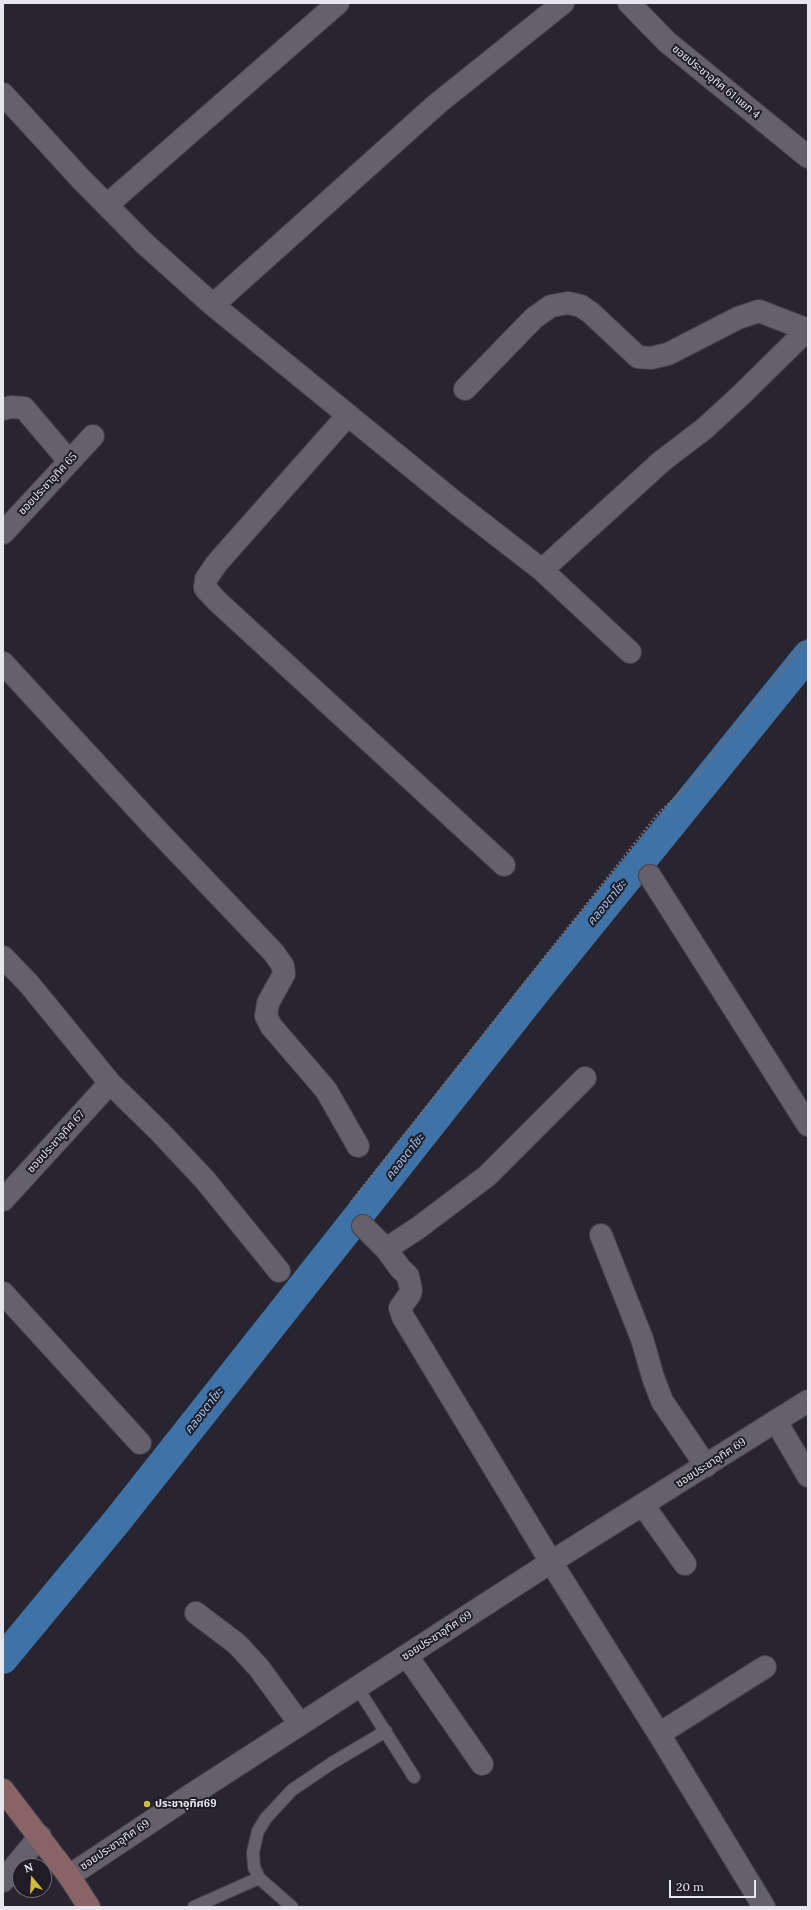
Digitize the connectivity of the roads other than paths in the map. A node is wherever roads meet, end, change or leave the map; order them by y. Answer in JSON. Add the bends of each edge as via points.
{"nodes":[{"id":1,"x":338,"y":3,"type":"edge"},
{"id":2,"x":563,"y":3,"type":"edge"},
{"id":3,"x":629,"y":3,"type":"edge"},
{"id":4,"x":3,"y":94,"type":"edge"},
{"id":5,"x":808,"y":157,"type":"edge"},
{"id":6,"x":107,"y":205,"type":"junction"},
{"id":7,"x":213,"y":305,"type":"junction"},
{"id":8,"x":808,"y":330,"type":"edge"},
{"id":9,"x":465,"y":389,"type":"dead end"},
{"id":10,"x":3,"y":409,"type":"edge"},
{"id":11,"x":348,"y":415,"type":"junction"},
{"id":12,"x":93,"y":436,"type":"dead end"},
{"id":13,"x":70,"y":461,"type":"junction"},
{"id":14,"x":3,"y":533,"type":"edge"},
{"id":15,"x":542,"y":570,"type":"junction"},
{"id":16,"x":630,"y":652,"type":"dead end"},
{"id":17,"x":3,"y":663,"type":"edge"},
{"id":18,"x":504,"y":865,"type":"dead end"},
{"id":19,"x":650,"y":876,"type":"dead end"},
{"id":20,"x":3,"y":957,"type":"edge"},
{"id":21,"x":585,"y":1078,"type":"dead end"},
{"id":22,"x":110,"y":1083,"type":"junction"},
{"id":23,"x":808,"y":1125,"type":"edge"},
{"id":24,"x":358,"y":1146,"type":"dead end"},
{"id":25,"x":3,"y":1200,"type":"edge"},
{"id":26,"x":363,"y":1226,"type":"dead end"},
{"id":27,"x":601,"y":1235,"type":"dead end"},
{"id":28,"x":386,"y":1249,"type":"junction"},
{"id":29,"x":279,"y":1271,"type":"dead end"},
{"id":30,"x":3,"y":1293,"type":"edge"},
{"id":31,"x":808,"y":1401,"type":"edge"},
{"id":32,"x":776,"y":1420,"type":"junction"},
{"id":33,"x":140,"y":1443,"type":"dead end"},
{"id":34,"x":706,"y":1466,"type":"junction"},
{"id":35,"x":808,"y":1476,"type":"edge"},
{"id":36,"x":643,"y":1505,"type":"junction"},
{"id":37,"x":551,"y":1562,"type":"junction"},
{"id":38,"x":685,"y":1564,"type":"dead end"},
{"id":39,"x":196,"y":1613,"type":"dead end"},
{"id":40,"x":407,"y":1656,"type":"junction"},
{"id":41,"x":764,"y":1666,"type":"dead end"},
{"id":42,"x":357,"y":1687,"type":"junction"},
{"id":43,"x":300,"y":1724,"type":"junction"},
{"id":44,"x":386,"y":1732,"type":"junction"},
{"id":45,"x":659,"y":1734,"type":"junction"},
{"id":46,"x":482,"y":1764,"type":"dead end"},
{"id":47,"x":414,"y":1777,"type":"dead end"},
{"id":48,"x":3,"y":1790,"type":"edge"},
{"id":49,"x":40,"y":1836,"type":"junction"},
{"id":50,"x":69,"y":1876,"type":"junction"},
{"id":51,"x":259,"y":1878,"type":"junction"},
{"id":52,"x":3,"y":1881,"type":"edge"},
{"id":53,"x":89,"y":1907,"type":"edge"},
{"id":54,"x":194,"y":1907,"type":"edge"},
{"id":55,"x":292,"y":1907,"type":"edge"},
{"id":56,"x":764,"y":1907,"type":"edge"}],
"edges":[{"from":1,"to":6,"type":"street"},
{"from":2,"to":7,"type":"street","via":[[437,104]]},
{"from":3,"to":5,"type":"street","name":"ซอยประชาอุทิศ 61 แยก 4","via":[[668,42]]},
{"from":4,"to":6,"type":"street"},
{"from":6,"to":7,"type":"street","via":[[145,244]]},
{"from":7,"to":11,"type":"street"},
{"from":8,"to":9,"type":"street","via":[[759,311],[738,318],[668,354],[651,358],[638,357],[591,313],[581,306],[568,303],[551,306],[534,318]]},
{"from":8,"to":15,"type":"street","via":[[704,429],[650,472]]},
{"from":10,"to":13,"type":"street","via":[[24,408]]},
{"from":11,"to":15,"type":"street"},
{"from":11,"to":18,"type":"street","via":[[218,563],[206,579],[205,588],[216,601]]},
{"from":12,"to":13,"type":"street","name":"ซอยประชาอุทิศ 65"},
{"from":13,"to":14,"type":"street","name":"ซอยประชาอุทิศ 65"},
{"from":15,"to":16,"type":"street"},
{"from":17,"to":24,"type":"street","via":[[274,953],[283,966],[284,974],[268,1002],[266,1016],[271,1026],[326,1090]]},
{"from":19,"to":23,"type":"street"},
{"from":20,"to":22,"type":"street","via":[[29,984]]},
{"from":21,"to":28,"type":"street","via":[[487,1176]]},
{"from":22,"to":25,"type":"street","name":"ซอยประชาอุทิศ 67"},
{"from":22,"to":29,"type":"street","via":[[205,1180]]},
{"from":26,"to":28,"type":"street"},
{"from":27,"to":34,"type":"street","via":[[642,1339],[662,1401]]},
{"from":28,"to":37,"type":"street","via":[[410,1281],[410,1294],[400,1308],[403,1317]]},
{"from":30,"to":33,"type":"street"},
{"from":31,"to":32,"type":"street","name":"ซอยประชาอุทิศ 69"},
{"from":32,"to":34,"type":"street","name":"ซอยประชาอุทิศ 69"},
{"from":32,"to":35,"type":"street"},
{"from":34,"to":36,"type":"street","name":"ซอยประชาอุทิศ 69"},
{"from":36,"to":37,"type":"street","name":"ซอยประชาอุทิศ 69"},
{"from":36,"to":38,"type":"street"},
{"from":37,"to":40,"type":"street","name":"ซอยประชาอุทิศ 69"},
{"from":37,"to":45,"type":"street"},
{"from":39,"to":43,"type":"street","via":[[241,1649],[259,1668]]},
{"from":40,"to":42,"type":"street","name":"ซอยประชาอุทิศ 69"},
{"from":40,"to":46,"type":"street"},
{"from":41,"to":45,"type":"street"},
{"from":42,"to":43,"type":"street","name":"ซอยประชาอุทิศ 69"},
{"from":42,"to":44,"type":"lane"},
{"from":43,"to":50,"type":"street","name":"ซอยประชาอุทิศ 69"},
{"from":44,"to":47,"type":"lane"},
{"from":44,"to":51,"type":"lane","via":[[332,1762],[298,1786],[270,1813],[254,1842],[254,1867]]},
{"from":45,"to":56,"type":"street"},
{"from":48,"to":49,"type":"main road"},
{"from":49,"to":50,"type":"main road"},
{"from":49,"to":52,"type":"street"},
{"from":50,"to":53,"type":"main road"},
{"from":51,"to":54,"type":"lane"},
{"from":51,"to":55,"type":"lane"}]}
